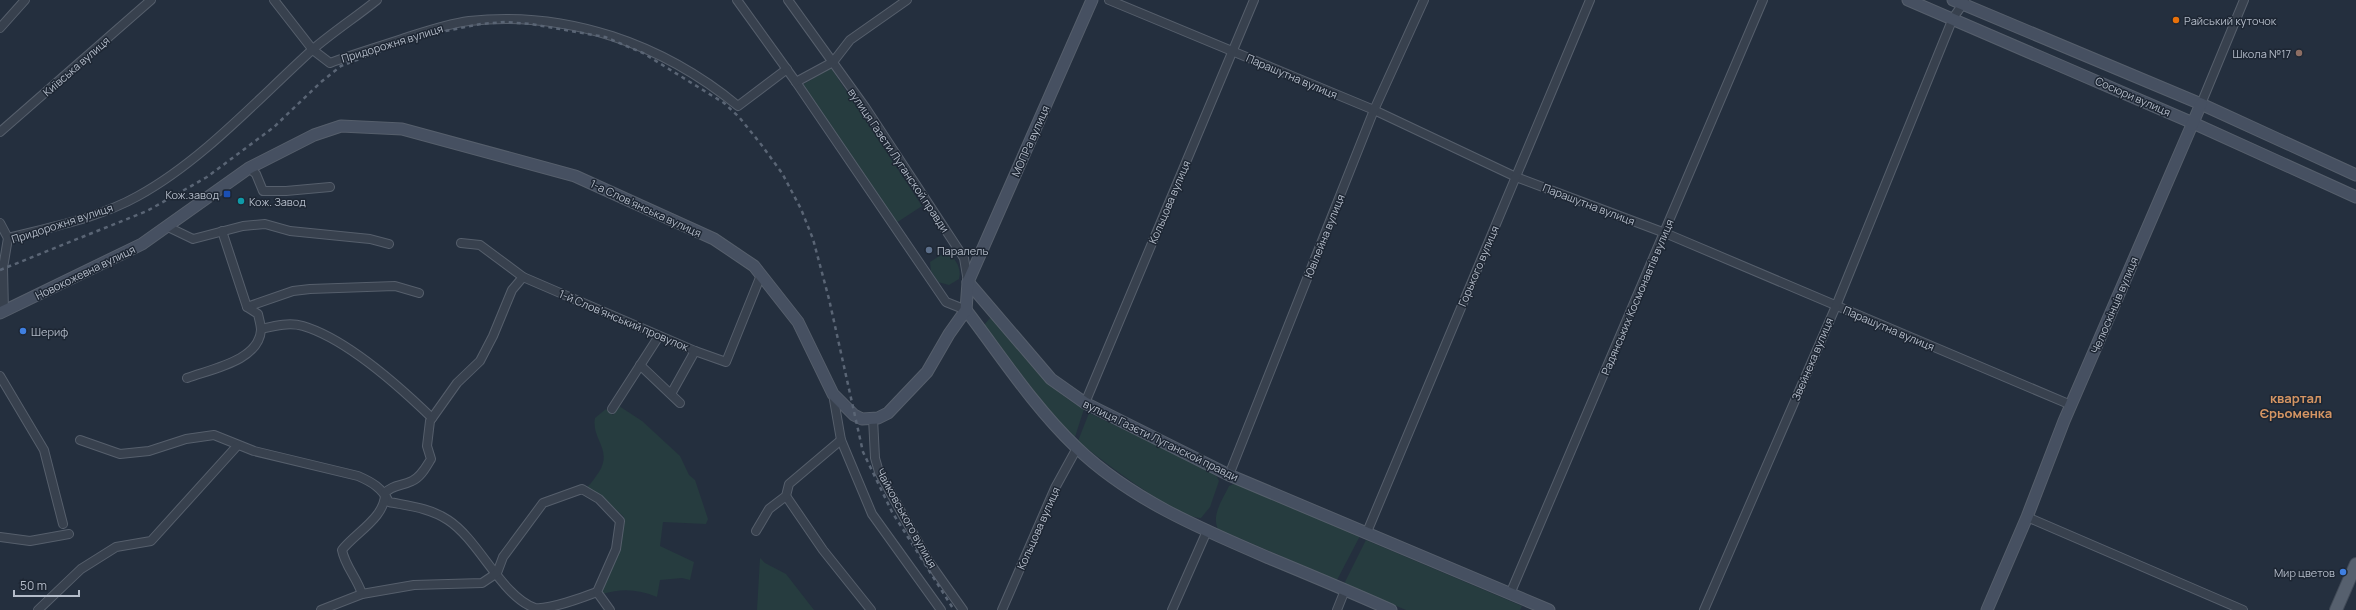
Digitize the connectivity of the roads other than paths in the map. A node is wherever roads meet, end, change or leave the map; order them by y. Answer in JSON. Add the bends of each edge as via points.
{"nodes":[{"id":1,"x":25,"y":0,"type":"edge"},
{"id":2,"x":152,"y":0,"type":"edge"},
{"id":3,"x":274,"y":0,"type":"edge"},
{"id":4,"x":377,"y":0,"type":"edge"},
{"id":5,"x":736,"y":0,"type":"edge"},
{"id":6,"x":788,"y":0,"type":"edge"},
{"id":7,"x":906,"y":0,"type":"edge"},
{"id":8,"x":1092,"y":0,"type":"edge"},
{"id":9,"x":1109,"y":0,"type":"edge"},
{"id":10,"x":1254,"y":0,"type":"edge"},
{"id":11,"x":1424,"y":0,"type":"edge"},
{"id":12,"x":1590,"y":0,"type":"edge"},
{"id":13,"x":1763,"y":0,"type":"edge"},
{"id":14,"x":1908,"y":0,"type":"edge"},
{"id":15,"x":2244,"y":0,"type":"edge"},
{"id":16,"x":1960,"y":1,"type":"edge"},
{"id":17,"x":1953,"y":18,"type":"junction"},
{"id":18,"x":0,"y":28,"type":"edge"},
{"id":19,"x":313,"y":50,"type":"junction"},
{"id":20,"x":1232,"y":51,"type":"junction"},
{"id":21,"x":833,"y":62,"type":"junction"},
{"id":22,"x":787,"y":69,"type":"junction"},
{"id":23,"x":796,"y":82,"type":"junction"},
{"id":24,"x":2201,"y":104,"type":"junction"},
{"id":25,"x":1374,"y":110,"type":"junction"},
{"id":26,"x":2193,"y":122,"type":"junction"},
{"id":27,"x":0,"y":132,"type":"edge"},
{"id":28,"x":249,"y":168,"type":"junction"},
{"id":29,"x":2356,"y":176,"type":"edge"},
{"id":30,"x":1516,"y":177,"type":"junction"},
{"id":31,"x":330,"y":187,"type":"dead end"},
{"id":32,"x":2356,"y":197,"type":"edge"},
{"id":33,"x":0,"y":224,"type":"edge"},
{"id":34,"x":168,"y":227,"type":"junction"},
{"id":35,"x":222,"y":231,"type":"junction"},
{"id":36,"x":1665,"y":233,"type":"junction"},
{"id":37,"x":461,"y":243,"type":"dead end"},
{"id":38,"x":389,"y":244,"type":"dead end"},
{"id":39,"x":5,"y":245,"type":"edge"},
{"id":40,"x":761,"y":275,"type":"junction"},
{"id":41,"x":522,"y":277,"type":"junction"},
{"id":42,"x":968,"y":282,"type":"junction"},
{"id":43,"x":419,"y":293,"type":"dead end"},
{"id":44,"x":1836,"y":306,"type":"junction"},
{"id":45,"x":247,"y":307,"type":"junction"},
{"id":46,"x":966,"y":310,"type":"junction"},
{"id":47,"x":2,"y":312,"type":"edge"},
{"id":48,"x":261,"y":329,"type":"junction"},
{"id":49,"x":659,"y":336,"type":"junction"},
{"id":50,"x":695,"y":351,"type":"junction"},
{"id":51,"x":640,"y":365,"type":"junction"},
{"id":52,"x":0,"y":376,"type":"edge"},
{"id":53,"x":187,"y":378,"type":"dead end"},
{"id":54,"x":671,"y":394,"type":"junction"},
{"id":55,"x":833,"y":394,"type":"junction"},
{"id":56,"x":680,"y":403,"type":"dead end"},
{"id":57,"x":1085,"y":403,"type":"junction"},
{"id":58,"x":2071,"y":405,"type":"junction"},
{"id":59,"x":612,"y":409,"type":"dead end"},
{"id":60,"x":432,"y":418,"type":"junction"},
{"id":61,"x":873,"y":418,"type":"junction"},
{"id":62,"x":80,"y":440,"type":"dead end"},
{"id":63,"x":841,"y":440,"type":"junction"},
{"id":64,"x":237,"y":446,"type":"junction"},
{"id":65,"x":1077,"y":448,"type":"junction"},
{"id":66,"x":1229,"y":475,"type":"junction"},
{"id":67,"x":385,"y":493,"type":"junction"},
{"id":68,"x":786,"y":496,"type":"junction"},
{"id":69,"x":2027,"y":517,"type":"junction"},
{"id":70,"x":63,"y":524,"type":"dead end"},
{"id":71,"x":756,"y":531,"type":"dead end"},
{"id":72,"x":1207,"y":531,"type":"junction"},
{"id":73,"x":1367,"y":532,"type":"junction"},
{"id":74,"x":69,"y":534,"type":"dead end"},
{"id":75,"x":0,"y":537,"type":"edge"},
{"id":76,"x":2356,"y":564,"type":"edge"},
{"id":77,"x":497,"y":573,"type":"junction"},
{"id":78,"x":1345,"y":590,"type":"junction"},
{"id":79,"x":597,"y":592,"type":"junction"},
{"id":80,"x":362,"y":594,"type":"junction"},
{"id":81,"x":1510,"y":594,"type":"junction"},
{"id":82,"x":38,"y":610,"type":"edge"},
{"id":83,"x":321,"y":610,"type":"edge"},
{"id":84,"x":610,"y":610,"type":"edge"},
{"id":85,"x":871,"y":610,"type":"edge"},
{"id":86,"x":941,"y":610,"type":"edge"},
{"id":87,"x":963,"y":610,"type":"edge"},
{"id":88,"x":1002,"y":610,"type":"edge"},
{"id":89,"x":1172,"y":610,"type":"edge"},
{"id":90,"x":1337,"y":610,"type":"edge"},
{"id":91,"x":1392,"y":610,"type":"edge"},
{"id":92,"x":1548,"y":610,"type":"edge"},
{"id":93,"x":1704,"y":610,"type":"edge"},
{"id":94,"x":1987,"y":610,"type":"edge"},
{"id":95,"x":2242,"y":610,"type":"edge"},
{"id":96,"x":2336,"y":610,"type":"edge"}],
"edges":[{"from":1,"to":18,"type":"street"},
{"from":2,"to":27,"type":"street","name":"Київська вулиця"},
{"from":3,"to":19,"type":"street"},
{"from":4,"to":19,"type":"street"},
{"from":5,"to":22,"type":"street"},
{"from":6,"to":21,"type":"street","name":"вулиця Газєти Луганской правди"},
{"from":7,"to":21,"type":"street","via":[[850,40]]},
{"from":8,"to":42,"type":"street","name":"МОПРа вулиця"},
{"from":9,"to":20,"type":"street","name":"Парашутна вулиця"},
{"from":10,"to":20,"type":"street","name":"Кольцова вулиця"},
{"from":11,"to":25,"type":"street","name":"Ювілейна вулиця"},
{"from":12,"to":30,"type":"street","name":"Горького вулиця"},
{"from":13,"to":36,"type":"street","name":"Радянських Космонавтів вулиця"},
{"from":14,"to":17,"type":"street","name":"Сосюри вулиця"},
{"from":15,"to":24,"type":"street","name":"Челюскінців вулиця"},
{"from":16,"to":17,"type":"street","name":"Звейнека вулиця"},
{"from":16,"to":24,"type":"street","name":"Сосюри вулиця"},
{"from":17,"to":26,"type":"street","name":"Сосюри вулиця"},
{"from":17,"to":44,"type":"street","name":"Звейнека вулиця"},
{"from":19,"to":22,"type":"street","name":"Придорожня вулиця","via":[[330,63],[436,28],[469,21],[513,18],[547,20],[612,34],[633,42],[707,83],[738,106]]},
{"from":19,"to":39,"type":"street","name":"Придорожня вулиця","via":[[247,112],[184,165],[139,196]]},
{"from":20,"to":25,"type":"street","name":"Парашутна вулиця"},
{"from":20,"to":57,"type":"street","name":"Кольцова вулиця"},
{"from":21,"to":23,"type":"street"},
{"from":21,"to":42,"type":"street","name":"вулиця Газєти Луганской правди","via":[[964,258]]},
{"from":22,"to":23,"type":"street"},
{"from":23,"to":46,"type":"street","via":[[946,302]]},
{"from":24,"to":26,"type":"street","name":"Челюскінців вулиця"},
{"from":24,"to":29,"type":"street","name":"Сосюри вулиця"},
{"from":25,"to":30,"type":"street","name":"Парашутна вулиця"},
{"from":25,"to":66,"type":"street","name":"Ювілейна вулиця"},
{"from":26,"to":32,"type":"street","name":"Сосюри вулиця"},
{"from":26,"to":58,"type":"street","name":"Челюскінців вулиця"},
{"from":28,"to":31,"type":"street","via":[[256,174],[263,190],[286,191]]},
{"from":28,"to":34,"type":"street","name":"1-а Слов’янська вулиця"},
{"from":28,"to":40,"type":"street","name":"1-а Слов’янська вулиця","via":[[314,135],[341,126],[402,129],[575,176],[714,240],[754,266]]},
{"from":30,"to":36,"type":"street","name":"Парашутна вулиця"},
{"from":30,"to":73,"type":"street","name":"Горького вулиця"},
{"from":33,"to":39,"type":"street"},
{"from":34,"to":35,"type":"street","via":[[193,239]]},
{"from":34,"to":47,"type":"street","name":"Новокожевна вулиця","via":[[142,244]]},
{"from":35,"to":38,"type":"street","via":[[265,224],[290,231],[370,239]]},
{"from":35,"to":45,"type":"street"},
{"from":36,"to":44,"type":"street","name":"Парашутна вулиця"},
{"from":36,"to":81,"type":"street","name":"Радянських Космонавтів вулиця"},
{"from":37,"to":41,"type":"street","name":"1-й Слов’янський провулок","via":[[480,245]]},
{"from":39,"to":47,"type":"street"},
{"from":40,"to":50,"type":"street","name":"1-й Слов’янський провулок","via":[[726,362]]},
{"from":40,"to":55,"type":"street","name":"1-а Слов’янська вулиця","via":[[798,322]]},
{"from":41,"to":49,"type":"street","name":"1-й Слов’янський провулок"},
{"from":41,"to":60,"type":"street","via":[[512,290],[480,361],[457,383]]},
{"from":42,"to":46,"type":"street","name":"МОПРа вулиця"},
{"from":42,"to":57,"type":"street","name":"вулиця Газєти Луганской правди","via":[[1050,379]]},
{"from":43,"to":45,"type":"street","via":[[395,286],[310,289],[293,291]]},
{"from":44,"to":58,"type":"street","name":"Парашутна вулиця"},
{"from":44,"to":93,"type":"street","name":"Звейнека вулиця"},
{"from":45,"to":48,"type":"street","via":[[258,314]]},
{"from":46,"to":61,"type":"street","via":[[927,372],[888,413]]},
{"from":46,"to":65,"type":"street","via":[[1042,411]]},
{"from":48,"to":53,"type":"street","via":[[244,358]]},
{"from":48,"to":60,"type":"street","via":[[278,325],[302,325],[326,336],[367,362]]},
{"from":49,"to":50,"type":"street","name":"1-й Слов’янський провулок"},
{"from":49,"to":51,"type":"street"},
{"from":50,"to":54,"type":"street"},
{"from":51,"to":54,"type":"street"},
{"from":51,"to":59,"type":"street"},
{"from":52,"to":70,"type":"street","via":[[44,450]]},
{"from":54,"to":56,"type":"street"},
{"from":55,"to":61,"type":"street","via":[[854,415],[862,419]]},
{"from":55,"to":63,"type":"street","name":"1-а Слов’янська вулиця"},
{"from":57,"to":66,"type":"street","name":"вулиця Газєти Луганской правди"},
{"from":58,"to":69,"type":"street","name":"Челюскінців вулиця"},
{"from":60,"to":67,"type":"street","via":[[426,446],[431,459],[425,470],[413,481],[389,488]]},
{"from":61,"to":87,"type":"street","name":"Чайковського вулиця","via":[[875,458],[879,472],[929,562]]},
{"from":62,"to":64,"type":"street","via":[[120,454],[149,451],[186,439],[214,435]]},
{"from":63,"to":68,"type":"street","via":[[788,484]]},
{"from":63,"to":86,"type":"street","name":"1-а Слов’янська вулиця","via":[[872,514]]},
{"from":64,"to":67,"type":"street","via":[[358,476],[374,483]]},
{"from":64,"to":82,"type":"street","via":[[151,540],[116,547],[81,569]]},
{"from":65,"to":72,"type":"street","via":[[1102,470],[1148,501]]},
{"from":65,"to":88,"type":"street","name":"Кольцова вулиця","via":[[1055,488]]},
{"from":66,"to":73,"type":"street","name":"вулиця Газєти Луганской правди"},
{"from":67,"to":77,"type":"street","via":[[389,502],[434,512],[448,520],[468,536]]},
{"from":67,"to":80,"type":"street","via":[[385,502],[378,513],[342,550],[344,560],[358,581]]},
{"from":68,"to":71,"type":"street","via":[[769,509]]},
{"from":68,"to":85,"type":"street","via":[[823,550]]},
{"from":69,"to":94,"type":"street","name":"Челюскінців вулиця"},
{"from":69,"to":95,"type":"street"},
{"from":72,"to":78,"type":"street"},
{"from":72,"to":89,"type":"street"},
{"from":73,"to":81,"type":"street","name":"вулиця Газєти Луганской правди"},
{"from":74,"to":75,"type":"street","via":[[30,541]]},
{"from":76,"to":96,"type":"main road"},
{"from":77,"to":79,"type":"street","via":[[516,597],[536,608],[566,604]]},
{"from":77,"to":79,"type":"street","via":[[503,557],[543,503],[582,489],[599,499],[620,520],[616,549]]},
{"from":77,"to":80,"type":"street","via":[[482,583],[414,585]]},
{"from":78,"to":90,"type":"street"},
{"from":78,"to":91,"type":"street"},
{"from":79,"to":84,"type":"street"},
{"from":80,"to":83,"type":"street"},
{"from":81,"to":92,"type":"street","name":"вулиця Газєти Луганской правди"}]}
